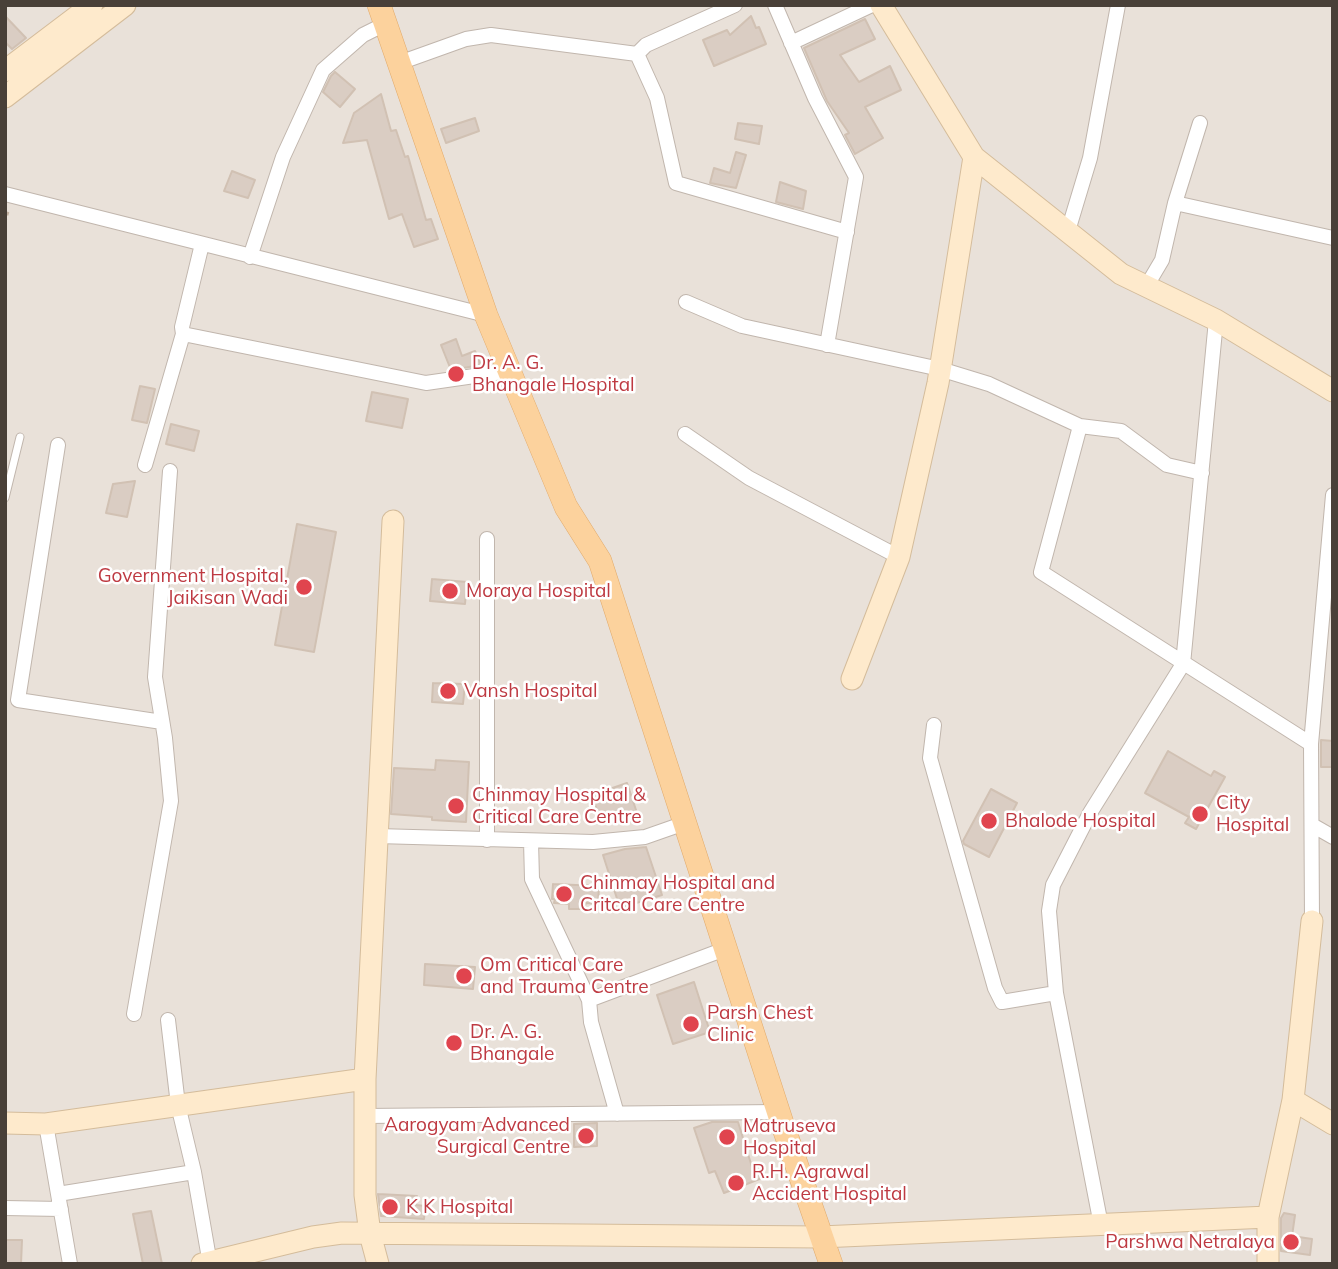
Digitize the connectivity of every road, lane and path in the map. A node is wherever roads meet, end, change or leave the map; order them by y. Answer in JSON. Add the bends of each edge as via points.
{"nodes":[{"id":1,"x":92,"y":5,"type":"edge"},
{"id":2,"x":125,"y":5,"type":"edge"},
{"id":3,"x":735,"y":5,"type":"edge"},
{"id":4,"x":775,"y":5,"type":"edge"},
{"id":5,"x":872,"y":5,"type":"edge"},
{"id":6,"x":881,"y":5,"type":"edge"},
{"id":7,"x":1118,"y":5,"type":"edge"},
{"id":8,"x":382,"y":14,"type":"edge"},
{"id":9,"x":791,"y":43,"type":"junction"},
{"id":10,"x":638,"y":54,"type":"junction"},
{"id":11,"x":399,"y":63,"type":"junction"},
{"id":12,"x":5,"y":72,"type":"edge"},
{"id":13,"x":5,"y":97,"type":"edge"},
{"id":14,"x":1200,"y":123,"type":"dead end"},
{"id":15,"x":974,"y":157,"type":"junction"},
{"id":16,"x":5,"y":194,"type":"edge"},
{"id":17,"x":1175,"y":203,"type":"junction"},
{"id":18,"x":1068,"y":231,"type":"junction"},
{"id":19,"x":847,"y":232,"type":"junction"},
{"id":20,"x":1333,"y":237,"type":"edge"},
{"id":21,"x":202,"y":244,"type":"junction"},
{"id":22,"x":250,"y":257,"type":"junction"},
{"id":23,"x":1146,"y":287,"type":"junction"},
{"id":24,"x":686,"y":302,"type":"dead end"},
{"id":25,"x":486,"y":315,"type":"junction"},
{"id":26,"x":1216,"y":320,"type":"junction"},
{"id":27,"x":183,"y":334,"type":"junction"},
{"id":28,"x":827,"y":345,"type":"junction"},
{"id":29,"x":940,"y":369,"type":"junction"},
{"id":30,"x":509,"y":372,"type":"junction"},
{"id":31,"x":1333,"y":391,"type":"edge"},
{"id":32,"x":1080,"y":426,"type":"junction"},
{"id":33,"x":685,"y":434,"type":"dead end"},
{"id":34,"x":20,"y":437,"type":"dead end"},
{"id":35,"x":58,"y":445,"type":"dead end"},
{"id":36,"x":145,"y":465,"type":"dead end"},
{"id":37,"x":170,"y":471,"type":"dead end"},
{"id":38,"x":1202,"y":473,"type":"junction"},
{"id":39,"x":1333,"y":495,"type":"edge"},
{"id":40,"x":5,"y":498,"type":"edge"},
{"id":41,"x":393,"y":522,"type":"dead end"},
{"id":42,"x":487,"y":539,"type":"dead end"},
{"id":43,"x":899,"y":557,"type":"junction"},
{"id":44,"x":1183,"y":664,"type":"junction"},
{"id":45,"x":852,"y":679,"type":"dead end"},
{"id":46,"x":162,"y":722,"type":"junction"},
{"id":47,"x":934,"y":725,"type":"dead end"},
{"id":48,"x":1311,"y":744,"type":"junction"},
{"id":49,"x":685,"y":823,"type":"junction"},
{"id":50,"x":1312,"y":825,"type":"junction"},
{"id":51,"x":377,"y":836,"type":"junction"},
{"id":52,"x":1333,"y":837,"type":"edge"},
{"id":53,"x":487,"y":840,"type":"junction"},
{"id":54,"x":531,"y":841,"type":"junction"},
{"id":55,"x":1312,"y":921,"type":"joint"},
{"id":56,"x":726,"y":949,"type":"junction"},
{"id":57,"x":1056,"y":993,"type":"junction"},
{"id":58,"x":589,"y":1000,"type":"junction"},
{"id":59,"x":134,"y":1014,"type":"dead end"},
{"id":60,"x":168,"y":1020,"type":"dead end"},
{"id":61,"x":365,"y":1079,"type":"junction"},
{"id":62,"x":1293,"y":1100,"type":"junction"},
{"id":63,"x":178,"y":1105,"type":"junction"},
{"id":64,"x":778,"y":1112,"type":"junction"},
{"id":65,"x":617,"y":1114,"type":"junction"},
{"id":66,"x":365,"y":1116,"type":"junction"},
{"id":67,"x":5,"y":1123,"type":"edge"},
{"id":68,"x":46,"y":1124,"type":"junction"},
{"id":69,"x":1333,"y":1124,"type":"edge"},
{"id":70,"x":194,"y":1172,"type":"junction"},
{"id":71,"x":58,"y":1194,"type":"junction"},
{"id":72,"x":5,"y":1208,"type":"edge"},
{"id":73,"x":61,"y":1209,"type":"junction"},
{"id":74,"x":1268,"y":1217,"type":"junction"},
{"id":75,"x":1101,"y":1225,"type":"junction"},
{"id":76,"x":370,"y":1234,"type":"junction"},
{"id":77,"x":821,"y":1237,"type":"junction"},
{"id":78,"x":207,"y":1263,"type":"edge"},
{"id":79,"x":70,"y":1264,"type":"edge"},
{"id":80,"x":378,"y":1264,"type":"edge"},
{"id":81,"x":831,"y":1264,"type":"edge"},
{"id":82,"x":1268,"y":1264,"type":"edge"}],
"edges":[{"from":1,"to":12,"type":"street"},
{"from":2,"to":13,"type":"street"},
{"from":3,"to":10,"type":"street","via":[[646,45]]},
{"from":4,"to":9,"type":"street"},
{"from":5,"to":9,"type":"street"},
{"from":6,"to":15,"type":"street"},
{"from":7,"to":18,"type":"street","via":[[1090,158]]},
{"from":8,"to":11,"type":"main road"},
{"from":8,"to":22,"type":"street","via":[[323,70],[283,158]]},
{"from":9,"to":19,"type":"street","via":[[856,177]]},
{"from":10,"to":11,"type":"street","via":[[491,35]]},
{"from":10,"to":19,"type":"street","via":[[657,98],[676,183]]},
{"from":11,"to":25,"type":"main road"},
{"from":14,"to":17,"type":"street"},
{"from":15,"to":18,"type":"street"},
{"from":15,"to":29,"type":"street"},
{"from":16,"to":21,"type":"street"},
{"from":17,"to":20,"type":"street"},
{"from":17,"to":23,"type":"street","via":[[1162,260]]},
{"from":18,"to":23,"type":"street","via":[[1121,274]]},
{"from":19,"to":28,"type":"street"},
{"from":21,"to":22,"type":"street"},
{"from":21,"to":27,"type":"street"},
{"from":22,"to":25,"type":"street"},
{"from":23,"to":26,"type":"street"},
{"from":24,"to":28,"type":"street","via":[[742,326]]},
{"from":25,"to":30,"type":"main road"},
{"from":26,"to":31,"type":"street"},
{"from":26,"to":38,"type":"street"},
{"from":27,"to":30,"type":"street","via":[[426,383]]},
{"from":27,"to":36,"type":"street"},
{"from":28,"to":29,"type":"street"},
{"from":29,"to":32,"type":"street","via":[[989,384]]},
{"from":29,"to":43,"type":"street"},
{"from":30,"to":49,"type":"main road","via":[[566,507],[600,561]]},
{"from":32,"to":38,"type":"street","via":[[1121,432],[1167,465]]},
{"from":32,"to":44,"type":"street","via":[[1041,572]]},
{"from":33,"to":43,"type":"street","via":[[749,478]]},
{"from":34,"to":40,"type":"lane"},
{"from":35,"to":46,"type":"street","via":[[18,701]]},
{"from":37,"to":46,"type":"street","via":[[155,677]]},
{"from":38,"to":44,"type":"street"},
{"from":39,"to":48,"type":"street"},
{"from":41,"to":51,"type":"street"},
{"from":42,"to":53,"type":"street"},
{"from":43,"to":45,"type":"street"},
{"from":44,"to":48,"type":"street"},
{"from":44,"to":57,"type":"street","via":[[1090,813],[1053,885],[1049,911]]},
{"from":46,"to":59,"type":"street","via":[[171,801]]},
{"from":47,"to":57,"type":"street","via":[[930,758],[995,988],[1002,1002]]},
{"from":48,"to":50,"type":"street"},
{"from":49,"to":54,"type":"street","via":[[645,837]]},
{"from":49,"to":56,"type":"main road"},
{"from":50,"to":52,"type":"street"},
{"from":50,"to":55,"type":"street"},
{"from":51,"to":53,"type":"street"},
{"from":51,"to":61,"type":"street"},
{"from":53,"to":54,"type":"street"},
{"from":54,"to":58,"type":"street","via":[[532,879]]},
{"from":55,"to":62,"type":"street"},
{"from":56,"to":58,"type":"street"},
{"from":56,"to":64,"type":"main road"},
{"from":57,"to":75,"type":"street"},
{"from":58,"to":65,"type":"street"},
{"from":60,"to":63,"type":"street"},
{"from":61,"to":63,"type":"street"},
{"from":61,"to":66,"type":"street"},
{"from":62,"to":69,"type":"street"},
{"from":62,"to":74,"type":"street"},
{"from":63,"to":68,"type":"street"},
{"from":63,"to":70,"type":"street"},
{"from":64,"to":65,"type":"street"},
{"from":64,"to":77,"type":"main road"},
{"from":65,"to":66,"type":"street"},
{"from":66,"to":76,"type":"street"},
{"from":67,"to":68,"type":"street"},
{"from":68,"to":71,"type":"street"},
{"from":70,"to":71,"type":"street"},
{"from":70,"to":78,"type":"street"},
{"from":71,"to":73,"type":"street"},
{"from":72,"to":73,"type":"street"},
{"from":73,"to":79,"type":"street"},
{"from":74,"to":75,"type":"street"},
{"from":74,"to":82,"type":"street"},
{"from":75,"to":77,"type":"street"},
{"from":76,"to":77,"type":"street"},
{"from":76,"to":78,"type":"street","via":[[313,1237]]},
{"from":76,"to":80,"type":"street"},
{"from":77,"to":81,"type":"main road"}]}
